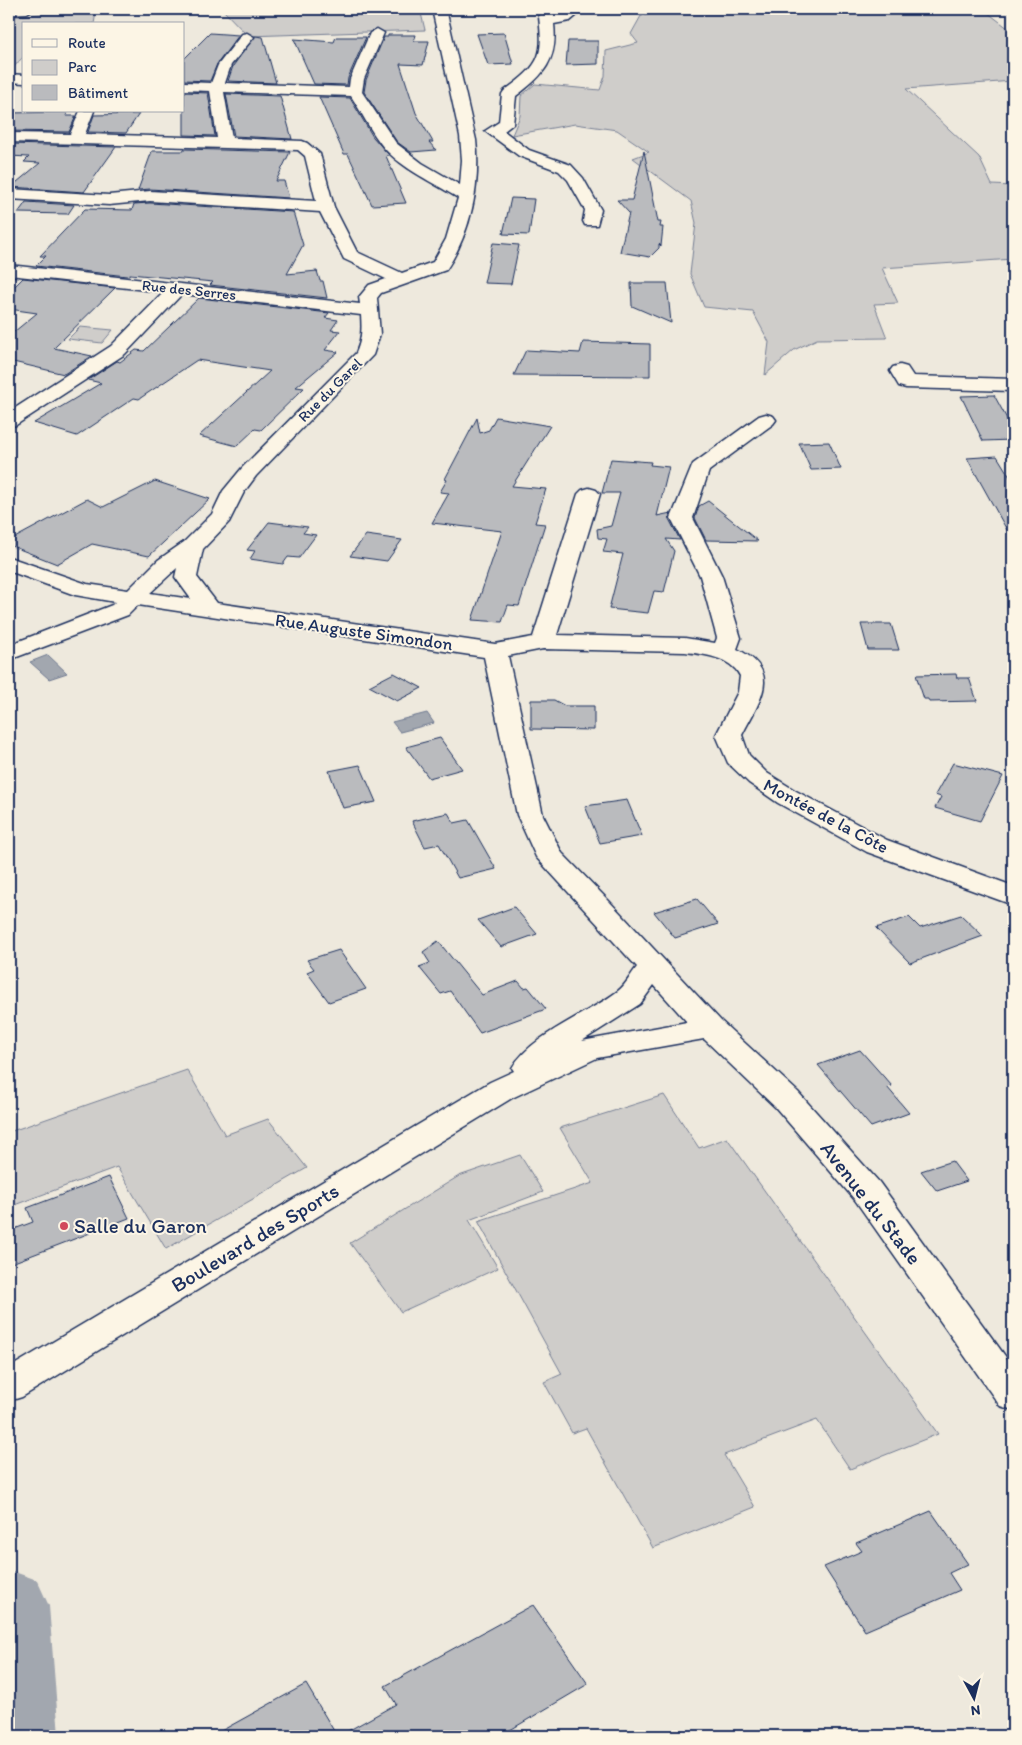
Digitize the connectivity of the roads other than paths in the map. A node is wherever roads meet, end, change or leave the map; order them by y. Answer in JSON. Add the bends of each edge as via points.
{"nodes":[{"id":1,"x":28,"y":9,"type":"edge"},
{"id":2,"x":439,"y":9,"type":"edge"},
{"id":3,"x":9,"y":10,"type":"edge"},
{"id":4,"x":545,"y":14,"type":"edge"},
{"id":5,"x":377,"y":33,"type":"dead end"},
{"id":6,"x":247,"y":37,"type":"dead end"},
{"id":7,"x":220,"y":48,"type":"dead end"},
{"id":8,"x":236,"y":49,"type":"junction"},
{"id":9,"x":9,"y":78,"type":"edge"},
{"id":10,"x":22,"y":79,"type":"edge"},
{"id":11,"x":185,"y":86,"type":"edge"},
{"id":12,"x":217,"y":88,"type":"junction"},
{"id":13,"x":355,"y":92,"type":"junction"},
{"id":14,"x":87,"y":112,"type":"edge"},
{"id":15,"x":466,"y":131,"type":"junction"},
{"id":16,"x":493,"y":131,"type":"junction"},
{"id":17,"x":9,"y":137,"type":"edge"},
{"id":18,"x":76,"y":139,"type":"junction"},
{"id":19,"x":225,"y":142,"type":"junction"},
{"id":20,"x":9,"y":194,"type":"edge"},
{"id":21,"x":465,"y":195,"type":"junction"},
{"id":22,"x":326,"y":207,"type":"junction"},
{"id":23,"x":591,"y":221,"type":"dead end"},
{"id":24,"x":9,"y":270,"type":"edge"},
{"id":25,"x":402,"y":280,"type":"junction"},
{"id":26,"x":177,"y":289,"type":"junction"},
{"id":27,"x":369,"y":310,"type":"junction"},
{"id":28,"x":900,"y":372,"type":"dead end"},
{"id":29,"x":1013,"y":385,"type":"edge"},
{"id":30,"x":766,"y":420,"type":"dead end"},
{"id":31,"x":9,"y":421,"type":"edge"},
{"id":32,"x":589,"y":494,"type":"dead end"},
{"id":33,"x":192,"y":547,"type":"junction"},
{"id":34,"x":9,"y":564,"type":"edge"},
{"id":35,"x":186,"y":577,"type":"junction"},
{"id":36,"x":132,"y":598,"type":"junction"},
{"id":37,"x":210,"y":610,"type":"junction"},
{"id":38,"x":543,"y":642,"type":"junction"},
{"id":39,"x":494,"y":650,"type":"junction"},
{"id":40,"x":724,"y":652,"type":"junction"},
{"id":41,"x":9,"y":653,"type":"edge"},
{"id":42,"x":1013,"y":896,"type":"edge"},
{"id":43,"x":653,"y":966,"type":"junction"},
{"id":44,"x":710,"y":1028,"type":"junction"},
{"id":45,"x":501,"y":1090,"type":"junction"},
{"id":46,"x":9,"y":1386,"type":"edge"},
{"id":47,"x":1013,"y":1395,"type":"edge"}],
"edges":[{"from":1,"to":3,"type":"street"},
{"from":2,"to":15,"type":"street","name":"Rue du Garel"},
{"from":4,"to":16,"type":"street","via":[[548,54],[541,68],[509,94],[506,124]]},
{"from":5,"to":13,"type":"street","via":[[357,79]]},
{"from":6,"to":8,"type":"street"},
{"from":7,"to":8,"type":"street"},
{"from":8,"to":12,"type":"street","via":[[226,60]]},
{"from":9,"to":10,"type":"street"},
{"from":11,"to":12,"type":"street"},
{"from":12,"to":13,"type":"street"},
{"from":12,"to":19,"type":"street"},
{"from":13,"to":21,"type":"street","via":[[392,148]]},
{"from":14,"to":18,"type":"street"},
{"from":15,"to":16,"type":"street"},
{"from":15,"to":21,"type":"street","name":"Rue du Garel","via":[[469,153]]},
{"from":16,"to":23,"type":"street","via":[[524,153],[565,168],[575,178],[593,210]]},
{"from":17,"to":18,"type":"street"},
{"from":18,"to":19,"type":"street"},
{"from":19,"to":22,"type":"street","via":[[302,146],[312,154]]},
{"from":20,"to":22,"type":"street","via":[[109,200],[150,196]]},
{"from":21,"to":25,"type":"street","name":"Rue du Garel","via":[[463,212],[440,266]]},
{"from":22,"to":25,"type":"street","via":[[350,255]]},
{"from":24,"to":26,"type":"street","name":"Rue des Serres"},
{"from":25,"to":27,"type":"street","name":"Rue du Garel","via":[[375,289],[368,297]]},
{"from":26,"to":27,"type":"street","name":"Rue des Serres"},
{"from":26,"to":31,"type":"street","via":[[118,350]]},
{"from":27,"to":33,"type":"street","name":"Rue du Garel","via":[[372,333],[364,355],[249,472],[234,491],[221,517]]},
{"from":28,"to":29,"type":"street","via":[[906,382]]},
{"from":30,"to":40,"type":"street","via":[[700,468],[682,518],[710,576],[721,608],[729,638]]},
{"from":32,"to":38,"type":"street"},
{"from":33,"to":35,"type":"street"},
{"from":33,"to":36,"type":"street","name":"Rue du Garel","via":[[166,565]]},
{"from":34,"to":36,"type":"street","name":"Rue Auguste Simondon","via":[[83,590]]},
{"from":35,"to":36,"type":"street","via":[[162,594]]},
{"from":35,"to":37,"type":"street"},
{"from":36,"to":37,"type":"street","name":"Rue Auguste Simondon"},
{"from":36,"to":41,"type":"street","name":"Rue du Garel","via":[[120,610]]},
{"from":37,"to":39,"type":"street","name":"Rue Auguste Simondon"},
{"from":38,"to":39,"type":"street","name":"Rue Auguste Simondon"},
{"from":38,"to":40,"type":"street","name":"Rue Auguste Simondon","via":[[685,644]]},
{"from":39,"to":43,"type":"street","name":"Avenue du Stade","via":[[530,815],[550,857]]},
{"from":40,"to":42,"type":"street","name":"Montée de la Côte","via":[[741,661],[750,671],[753,684],[729,735],[737,758],[758,778],[877,846]]},
{"from":43,"to":44,"type":"street","name":"Avenue du Stade"},
{"from":43,"to":45,"type":"street","name":"Boulevard des Sports","via":[[630,997],[559,1041]]},
{"from":44,"to":45,"type":"street","name":"Boulevard des Sports","via":[[590,1049]]},
{"from":44,"to":47,"type":"street","name":"Avenue du Stade","via":[[787,1100],[867,1191]]},
{"from":45,"to":46,"type":"street","name":"Boulevard des Sports"}]}
